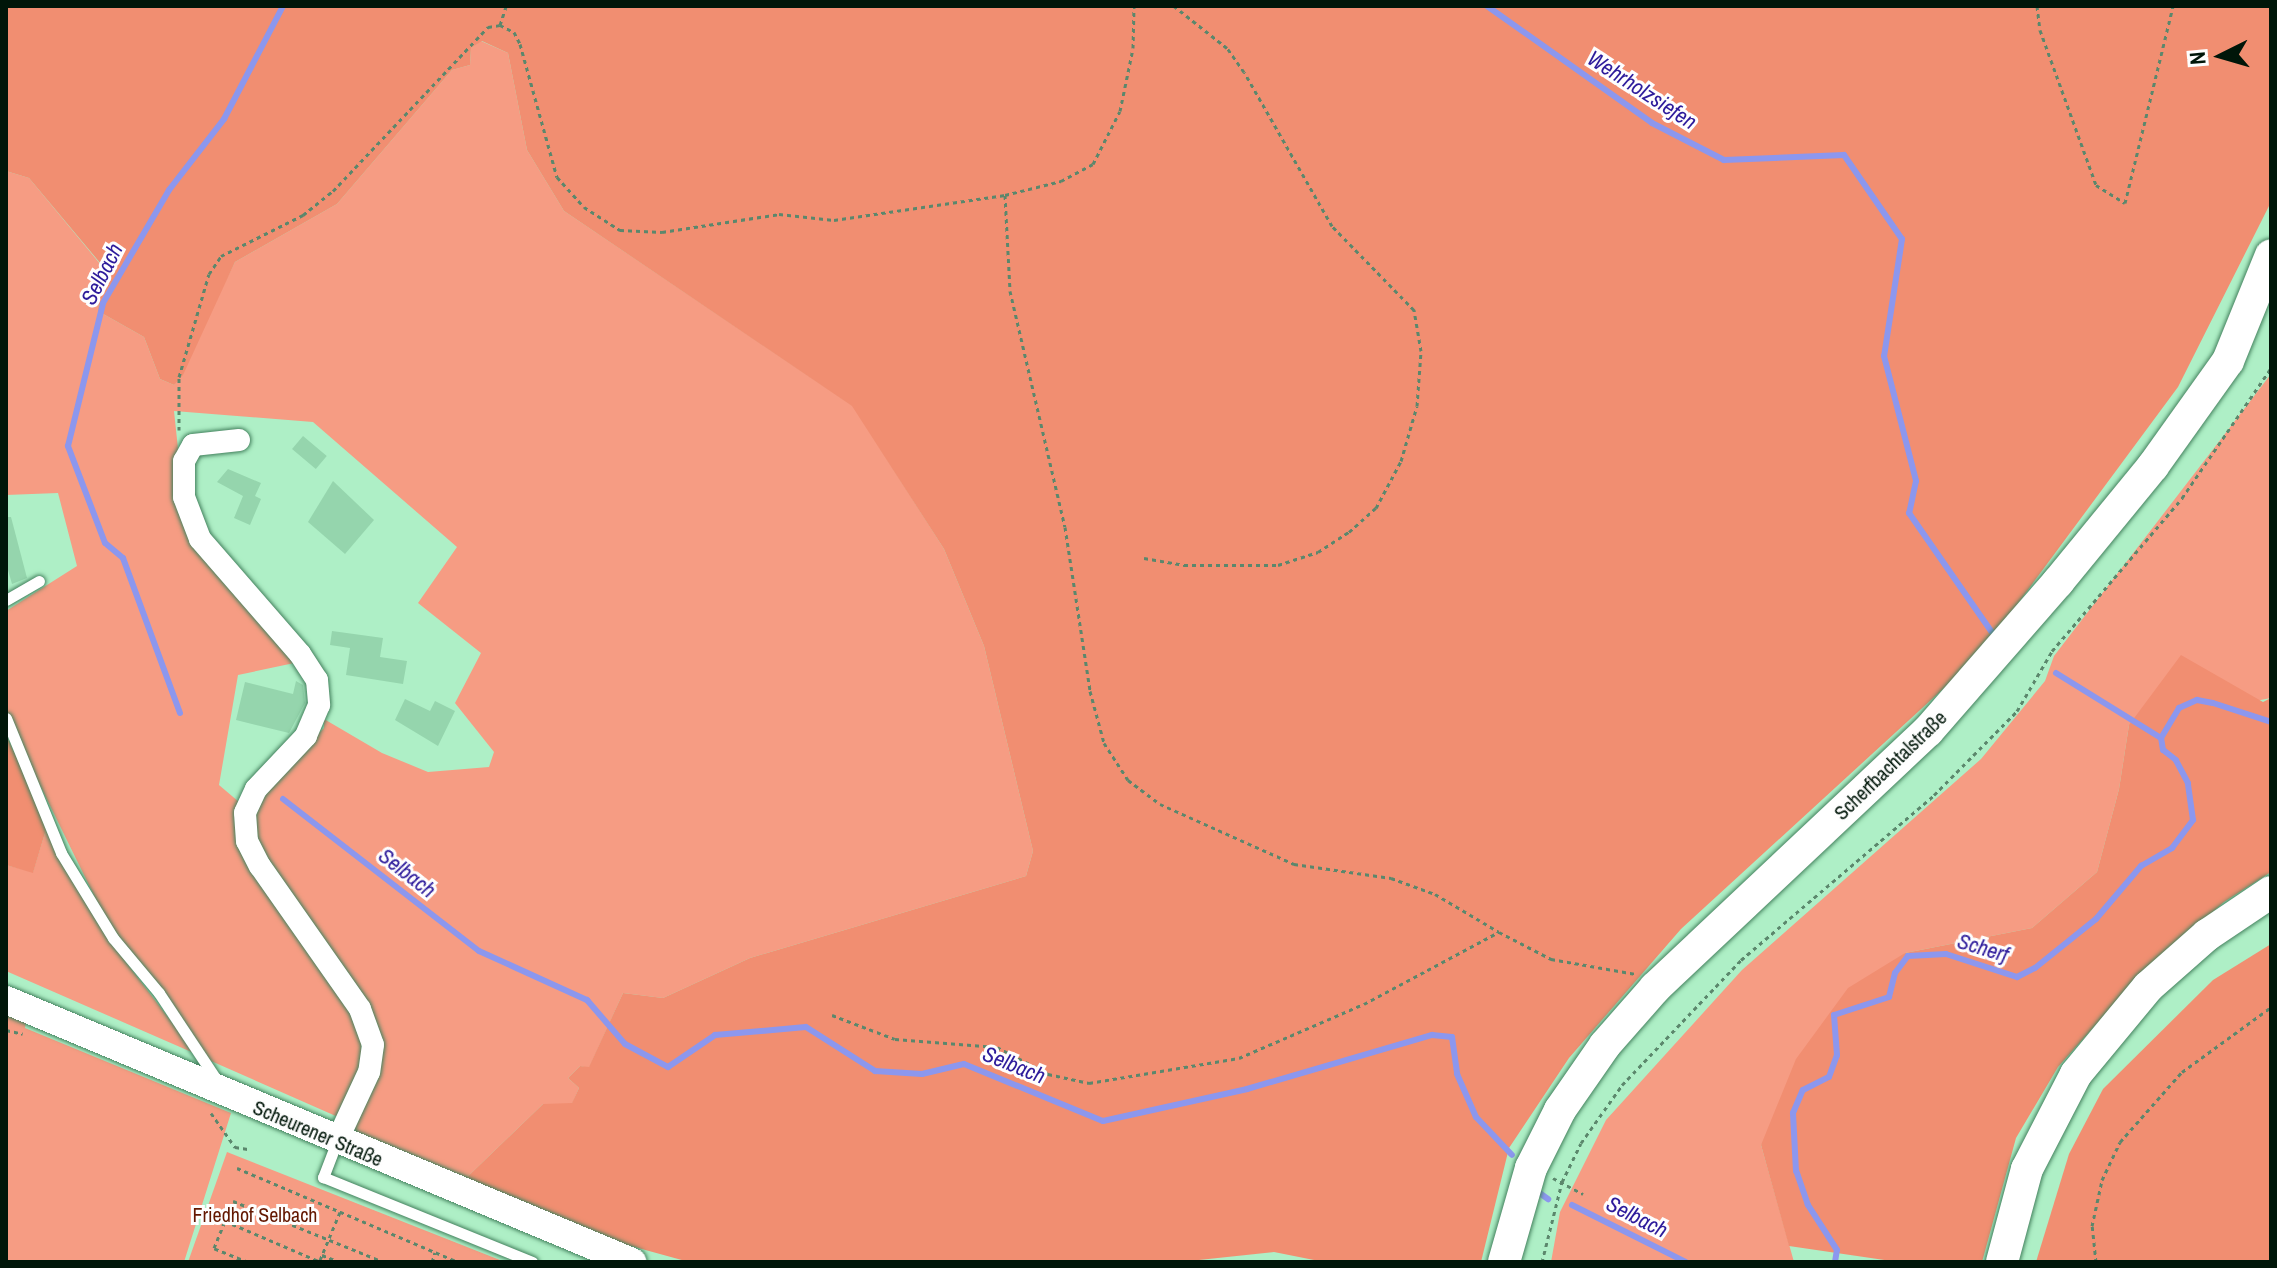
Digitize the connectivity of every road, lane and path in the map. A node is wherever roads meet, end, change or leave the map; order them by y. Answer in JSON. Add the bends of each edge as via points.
{"nodes":[{"id":1,"x":506,"y":6,"type":"edge"},
{"id":2,"x":1134,"y":6,"type":"edge"},
{"id":3,"x":1174,"y":6,"type":"edge"},
{"id":4,"x":2037,"y":6,"type":"edge"},
{"id":5,"x":2173,"y":6,"type":"edge"},
{"id":6,"x":500,"y":25,"type":"junction"},
{"id":7,"x":1005,"y":195,"type":"junction"},
{"id":8,"x":2271,"y":255,"type":"edge"},
{"id":9,"x":2271,"y":368,"type":"edge"},
{"id":10,"x":239,"y":440,"type":"dead end"},
{"id":11,"x":184,"y":461,"type":"junction"},
{"id":12,"x":1144,"y":558,"type":"dead end"},
{"id":13,"x":39,"y":581,"type":"dead end"},
{"id":14,"x":6,"y":600,"type":"edge"},
{"id":15,"x":6,"y":718,"type":"edge"},
{"id":16,"x":2271,"y":892,"type":"edge"},
{"id":17,"x":1499,"y":932,"type":"junction"},
{"id":18,"x":1655,"y":988,"type":"junction"},
{"id":19,"x":6,"y":1000,"type":"edge"},
{"id":20,"x":2271,"y":1007,"type":"edge"},
{"id":21,"x":832,"y":1015,"type":"dead end"},
{"id":22,"x":6,"y":1030,"type":"edge"},
{"id":23,"x":34,"y":1037,"type":"dead end"},
{"id":24,"x":213,"y":1101,"type":"junction"},
{"id":25,"x":337,"y":1141,"type":"junction"},
{"id":26,"x":248,"y":1149,"type":"dead end"},
{"id":27,"x":237,"y":1168,"type":"dead end"},
{"id":28,"x":1531,"y":1168,"type":"junction"},
{"id":29,"x":1562,"y":1182,"type":"junction"},
{"id":30,"x":1583,"y":1194,"type":"dead end"},
{"id":31,"x":233,"y":1201,"type":"dead end"},
{"id":32,"x":340,"y":1212,"type":"junction"},
{"id":33,"x":329,"y":1239,"type":"junction"},
{"id":34,"x":435,"y":1252,"type":"junction"},
{"id":35,"x":322,"y":1255,"type":"junction"},
{"id":36,"x":248,"y":1262,"type":"edge"},
{"id":37,"x":319,"y":1262,"type":"edge"},
{"id":38,"x":339,"y":1262,"type":"edge"},
{"id":39,"x":384,"y":1262,"type":"edge"},
{"id":40,"x":432,"y":1262,"type":"edge"},
{"id":41,"x":458,"y":1262,"type":"edge"},
{"id":42,"x":532,"y":1262,"type":"edge"},
{"id":43,"x":632,"y":1262,"type":"edge"},
{"id":44,"x":1504,"y":1262,"type":"edge"},
{"id":45,"x":1542,"y":1262,"type":"edge"},
{"id":46,"x":2002,"y":1262,"type":"edge"},
{"id":47,"x":2096,"y":1262,"type":"edge"}],
"edges":[{"from":1,"to":6,"type":"path"},
{"from":2,"to":7,"type":"path","via":[[1133,48],[1120,111],[1093,164],[1061,181]]},
{"from":3,"to":12,"type":"path","via":[[1227,48],[1332,226],[1414,310],[1421,351],[1417,406],[1401,461],[1376,508],[1349,532],[1318,552],[1278,565],[1184,565]]},
{"from":4,"to":5,"type":"path","via":[[2040,30],[2096,185],[2125,203]]},
{"from":6,"to":7,"type":"path","via":[[514,32],[520,44],[557,177],[584,207],[620,230],[662,232],[779,214],[834,220]]},
{"from":6,"to":11,"type":"path","via":[[476,39],[333,191],[303,215],[221,256],[209,274],[179,377],[177,420]]},
{"from":7,"to":17,"type":"path","via":[[1010,291],[1065,527],[1090,691],[1104,743],[1128,780],[1160,804],[1294,864],[1391,878],[1435,894]]},
{"from":8,"to":18,"type":"main road","name":"Scherfbachtalstraße","via":[[2228,361],[2153,466],[2058,582],[1928,731]]},
{"from":9,"to":29,"type":"path","via":[[2182,498],[2052,651],[2017,711],[1934,795],[1741,960],[1685,1016],[1597,1118]]},
{"from":10,"to":11,"type":"street","via":[[193,445]]},
{"from":11,"to":25,"type":"street","via":[[184,497],[200,539],[317,680],[319,705],[306,736],[256,789],[245,813],[247,841],[260,866],[360,1009],[373,1045],[369,1072]]},
{"from":13,"to":14,"type":"lane"},
{"from":15,"to":24,"type":"lane","via":[[61,853],[137,972],[159,993],[212,1068]]},
{"from":16,"to":46,"type":"main road","via":[[2182,955],[2084,1063],[2038,1143]]},
{"from":17,"to":18,"type":"path","via":[[1551,959],[1620,968]]},
{"from":17,"to":21,"type":"path","via":[[1364,1004],[1239,1058],[1089,1083],[1048,1074],[997,1047],[895,1039]]},
{"from":18,"to":28,"type":"main road","name":"Scherfbachtalstraße","via":[[1579,1081]]},
{"from":19,"to":24,"type":"street","name":"Scheurener Straße"},
{"from":20,"to":47,"type":"path","via":[[2182,1072],[2120,1142],[2102,1180],[2092,1226]]},
{"from":22,"to":23,"type":"path"},
{"from":24,"to":25,"type":"street","name":"Scheurener Straße"},
{"from":24,"to":26,"type":"path","via":[[235,1147]]},
{"from":25,"to":42,"type":"lane","via":[[323,1177]]},
{"from":25,"to":43,"type":"street","name":"Scheurener Straße"},
{"from":27,"to":32,"type":"path"},
{"from":28,"to":29,"type":"path"},
{"from":28,"to":44,"type":"main road","name":"Scherfbachtalstraße"},
{"from":29,"to":30,"type":"path"},
{"from":29,"to":45,"type":"path"},
{"from":31,"to":33,"type":"path"},
{"from":32,"to":33,"type":"path"},
{"from":32,"to":34,"type":"path"},
{"from":33,"to":35,"type":"path"},
{"from":33,"to":39,"type":"path"},
{"from":34,"to":40,"type":"path"},
{"from":34,"to":41,"type":"path"},
{"from":35,"to":37,"type":"path"},
{"from":35,"to":38,"type":"path"},
{"from":36,"to":37,"type":"path","via":[[214,1248],[225,1221]]}]}
